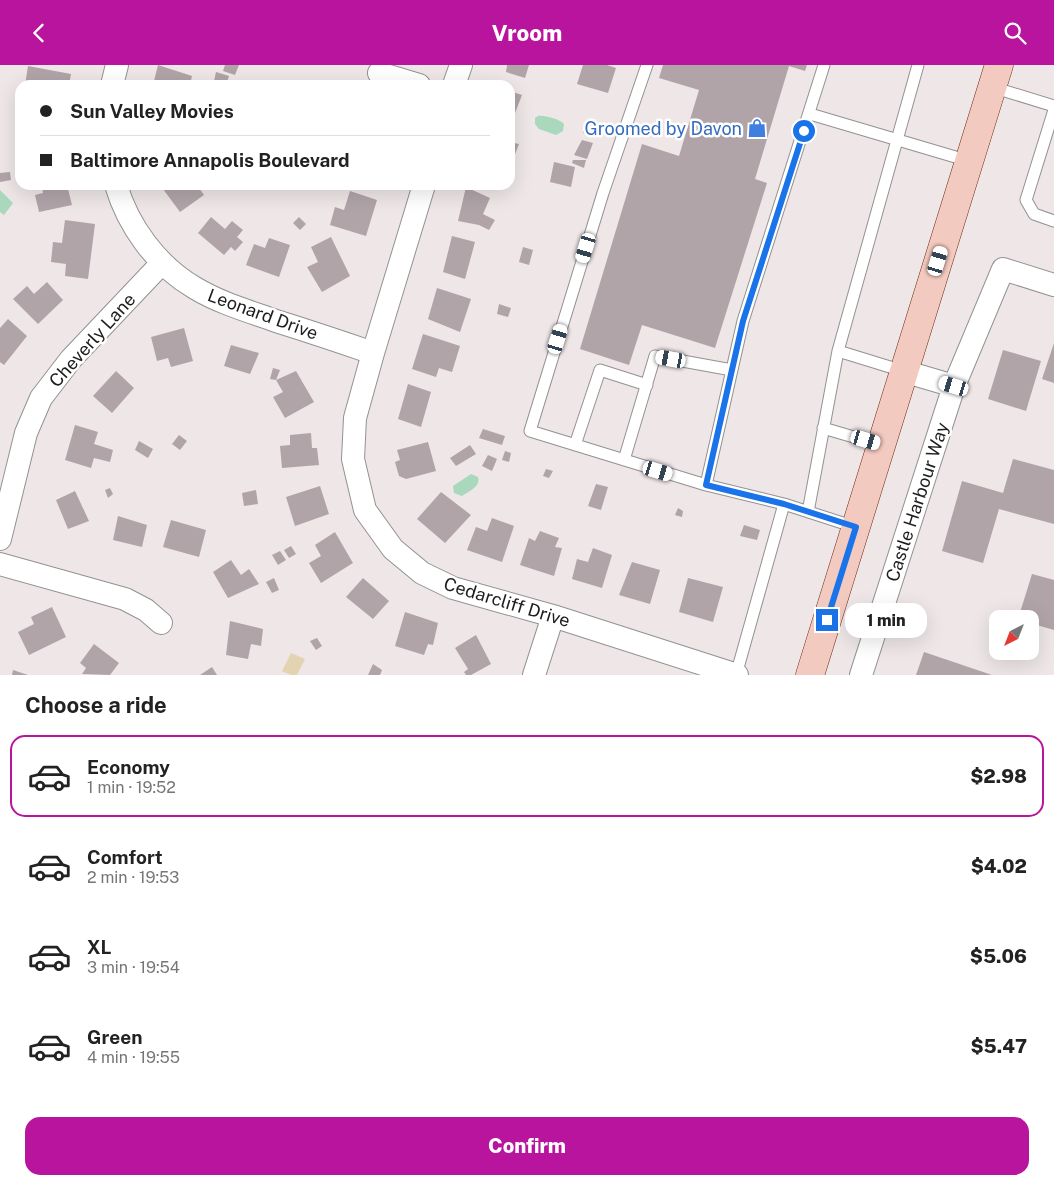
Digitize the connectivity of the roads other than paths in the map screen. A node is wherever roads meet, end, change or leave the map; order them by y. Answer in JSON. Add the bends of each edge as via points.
{"nodes":[{"id":1,"x":117,"y":65,"type":"edge"},
{"id":2,"x":461,"y":65,"type":"edge"},
{"id":3,"x":647,"y":65,"type":"edge"},
{"id":4,"x":824,"y":65,"type":"edge"},
{"id":5,"x":918,"y":65,"type":"edge"},
{"id":6,"x":379,"y":73,"type":"dead end"},
{"id":7,"x":996,"y":76,"type":"edge"},
{"id":8,"x":113,"y":80,"type":"edge"},
{"id":9,"x":403,"y":80,"type":"edge"},
{"id":10,"x":456,"y":80,"type":"edge"},
{"id":11,"x":1054,"y":108,"type":"edge"},
{"id":12,"x":810,"y":114,"type":"junction"},
{"id":13,"x":897,"y":141,"type":"junction"},
{"id":14,"x":969,"y":161,"type":"junction"},
{"id":15,"x":117,"y":190,"type":"edge"},
{"id":16,"x":422,"y":190,"type":"edge"},
{"id":17,"x":1054,"y":221,"type":"edge"},
{"id":18,"x":162,"y":263,"type":"junction"},
{"id":19,"x":1054,"y":285,"type":"edge"},
{"id":20,"x":838,"y":351,"type":"junction"},
{"id":21,"x":373,"y":353,"type":"junction"},
{"id":22,"x":732,"y":370,"type":"junction"},
{"id":23,"x":903,"y":371,"type":"junction"},
{"id":24,"x":646,"y":385,"type":"junction"},
{"id":25,"x":954,"y":386,"type":"junction"},
{"id":26,"x":823,"y":428,"type":"junction"},
{"id":27,"x":575,"y":445,"type":"junction"},
{"id":28,"x":881,"y":445,"type":"junction"},
{"id":29,"x":624,"y":460,"type":"junction"},
{"id":30,"x":706,"y":485,"type":"junction"},
{"id":31,"x":784,"y":504,"type":"junction"},
{"id":32,"x":808,"y":512,"type":"junction"},
{"id":33,"x":856,"y":527,"type":"junction"},
{"id":34,"x":0,"y":539,"type":"edge"},
{"id":35,"x":0,"y":564,"type":"edge"},
{"id":36,"x":552,"y":616,"type":"junction"},
{"id":37,"x":161,"y":623,"type":"dead end"},
{"id":38,"x":534,"y":675,"type":"edge"},
{"id":39,"x":737,"y":675,"type":"edge"},
{"id":40,"x":810,"y":675,"type":"edge"},
{"id":41,"x":861,"y":675,"type":"edge"}],
"edges":[{"from":1,"to":8,"type":"street"},
{"from":2,"to":10,"type":"street"},
{"from":3,"to":27,"type":"lane","via":[[603,193],[530,431]]},
{"from":4,"to":12,"type":"lane"},
{"from":5,"to":13,"type":"lane"},
{"from":6,"to":9,"type":"street"},
{"from":7,"to":11,"type":"lane"},
{"from":7,"to":14,"type":"main road"},
{"from":11,"to":17,"type":"lane","via":[[1026,200],[1034,214]]},
{"from":12,"to":13,"type":"lane"},
{"from":12,"to":22,"type":"lane","via":[[743,321]]},
{"from":13,"to":14,"type":"lane"},
{"from":13,"to":20,"type":"lane"},
{"from":14,"to":23,"type":"main road"},
{"from":15,"to":18,"type":"street","name":"Leonard Drive","via":[[134,229]]},
{"from":16,"to":21,"type":"street","name":"Cedarcliff Drive"},
{"from":18,"to":21,"type":"street","name":"Leonard Drive","via":[[194,288],[236,308]]},
{"from":18,"to":34,"type":"street","name":"Cheverly Lane","via":[[71,359],[41,398],[26,433]]},
{"from":19,"to":25,"type":"street","name":"Castle Harbour Way","via":[[1003,269]]},
{"from":20,"to":23,"type":"lane"},
{"from":20,"to":26,"type":"lane"},
{"from":21,"to":36,"type":"street","name":"Cedarcliff Drive","via":[[355,418],[353,459],[365,510],[393,549],[422,573],[454,588]]},
{"from":22,"to":24,"type":"lane","via":[[655,357]]},
{"from":22,"to":30,"type":"lane"},
{"from":23,"to":25,"type":"street"},
{"from":23,"to":28,"type":"main road"},
{"from":24,"to":27,"type":"lane","via":[[600,370]]},
{"from":24,"to":29,"type":"lane"},
{"from":25,"to":41,"type":"street","name":"Castle Harbour Way"},
{"from":26,"to":28,"type":"lane"},
{"from":26,"to":32,"type":"lane"},
{"from":27,"to":29,"type":"lane"},
{"from":28,"to":33,"type":"main road"},
{"from":29,"to":30,"type":"lane"},
{"from":30,"to":31,"type":"lane"},
{"from":31,"to":32,"type":"lane"},
{"from":31,"to":39,"type":"lane"},
{"from":32,"to":33,"type":"lane"},
{"from":33,"to":40,"type":"main road"},
{"from":35,"to":37,"type":"street","via":[[126,599]]},
{"from":36,"to":38,"type":"street"},
{"from":36,"to":39,"type":"street","name":"Cedarcliff Drive"}]}
